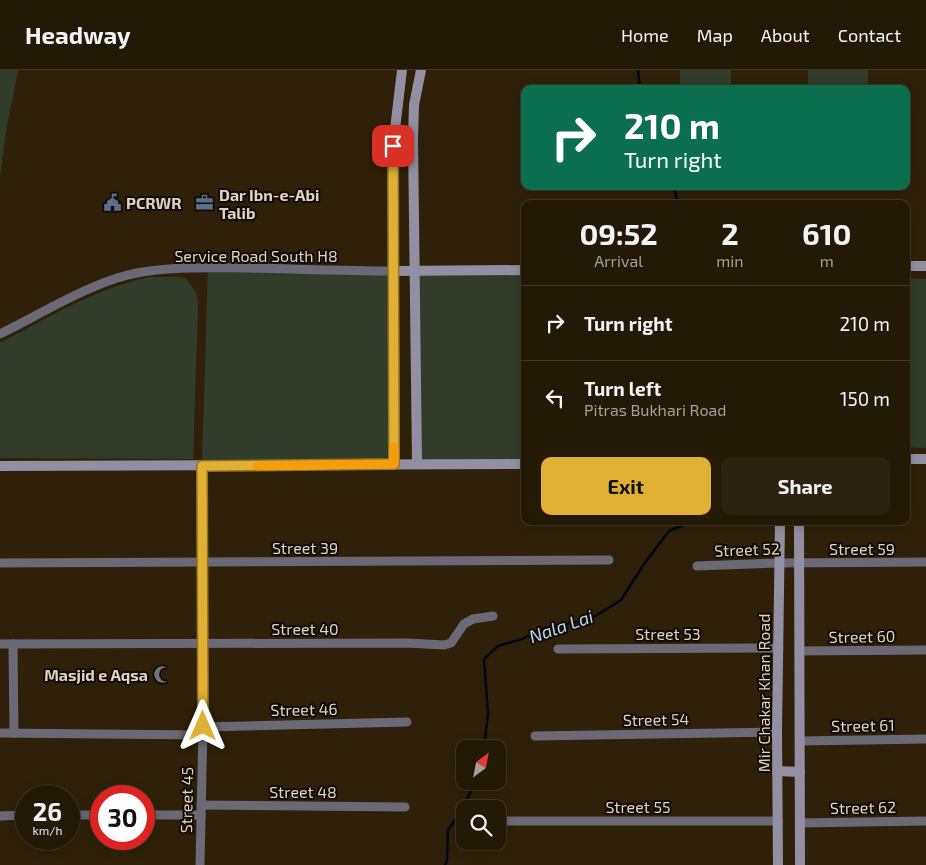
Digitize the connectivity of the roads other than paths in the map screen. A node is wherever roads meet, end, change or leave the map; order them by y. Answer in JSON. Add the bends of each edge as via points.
{"nodes":[{"id":1,"x":402,"y":70,"type":"edge"},
{"id":2,"x":420,"y":70,"type":"edge"},
{"id":3,"x":910,"y":266,"type":"edge"},
{"id":4,"x":926,"y":266,"type":"edge"},
{"id":5,"x":521,"y":270,"type":"edge"},
{"id":6,"x":394,"y":271,"type":"junction"},
{"id":7,"x":416,"y":271,"type":"junction"},
{"id":8,"x":0,"y":334,"type":"edge"},
{"id":9,"x":910,"y":459,"type":"edge"},
{"id":10,"x":926,"y":459,"type":"edge"},
{"id":11,"x":417,"y":463,"type":"junction"},
{"id":12,"x":394,"y":464,"type":"junction"},
{"id":13,"x":521,"y":464,"type":"edge"},
{"id":14,"x":0,"y":466,"type":"edge"},
{"id":15,"x":202,"y":466,"type":"junction"},
{"id":16,"x":780,"y":525,"type":"edge"},
{"id":17,"x":799,"y":525,"type":"edge"},
{"id":18,"x":609,"y":560,"type":"dead end"},
{"id":19,"x":201,"y":562,"type":"junction"},
{"id":20,"x":926,"y":562,"type":"edge"},
{"id":21,"x":0,"y":563,"type":"edge"},
{"id":22,"x":779,"y":563,"type":"junction"},
{"id":23,"x":799,"y":563,"type":"junction"},
{"id":24,"x":697,"y":566,"type":"dead end"},
{"id":25,"x":493,"y":616,"type":"dead end"},
{"id":26,"x":0,"y":644,"type":"edge"},
{"id":27,"x":13,"y":644,"type":"junction"},
{"id":28,"x":203,"y":644,"type":"junction"},
{"id":29,"x":779,"y":648,"type":"junction"},
{"id":30,"x":558,"y":649,"type":"dead end"},
{"id":31,"x":926,"y":650,"type":"edge"},
{"id":32,"x":799,"y":651,"type":"junction"},
{"id":33,"x":407,"y":722,"type":"dead end"},
{"id":34,"x":202,"y":731,"type":"junction"},
{"id":35,"x":777,"y":732,"type":"junction"},
{"id":36,"x":0,"y":733,"type":"edge"},
{"id":37,"x":14,"y":733,"type":"junction"},
{"id":38,"x":535,"y":736,"type":"dead end"},
{"id":39,"x":926,"y":739,"type":"edge"},
{"id":40,"x":800,"y":741,"type":"junction"},
{"id":41,"x":777,"y":771,"type":"junction"},
{"id":42,"x":800,"y":772,"type":"junction"},
{"id":43,"x":405,"y":807,"type":"dead end"},
{"id":44,"x":201,"y":810,"type":"junction"},
{"id":45,"x":155,"y":814,"type":"edge"},
{"id":46,"x":15,"y":815,"type":"edge"},
{"id":47,"x":0,"y":816,"type":"edge"},
{"id":48,"x":778,"y":820,"type":"junction"},
{"id":49,"x":506,"y":821,"type":"edge"},
{"id":50,"x":926,"y":821,"type":"edge"},
{"id":51,"x":800,"y":823,"type":"junction"},
{"id":52,"x":200,"y":865,"type":"edge"},
{"id":53,"x":778,"y":865,"type":"edge"},
{"id":54,"x":800,"y":865,"type":"edge"}],
"edges":[{"from":1,"to":6,"type":"street","via":[[393,146]]},
{"from":2,"to":7,"type":"street","via":[[414,105]]},
{"from":3,"to":4,"type":"street"},
{"from":5,"to":7,"type":"street","name":"Service Road South H8"},
{"from":6,"to":7,"type":"street","name":"Service Road South H8"},
{"from":6,"to":8,"type":"street","name":"Service Road South H8","via":[[208,268],[141,273],[118,277],[58,302]]},
{"from":6,"to":12,"type":"street"},
{"from":7,"to":11,"type":"street"},
{"from":9,"to":10,"type":"street"},
{"from":11,"to":12,"type":"street"},
{"from":11,"to":13,"type":"street"},
{"from":12,"to":15,"type":"street"},
{"from":14,"to":15,"type":"street"},
{"from":15,"to":19,"type":"street","name":"Street 45"},
{"from":16,"to":22,"type":"street","name":"Mir Chakar Khan Road"},
{"from":17,"to":23,"type":"street"},
{"from":18,"to":19,"type":"street","name":"Street 39"},
{"from":19,"to":21,"type":"street","name":"Street 39"},
{"from":19,"to":28,"type":"street","name":"Street 45"},
{"from":20,"to":23,"type":"street","name":"Street 59"},
{"from":22,"to":23,"type":"street","name":"Street 52"},
{"from":22,"to":24,"type":"street","name":"Street 52"},
{"from":22,"to":29,"type":"street","name":"Mir Chakar Khan Road"},
{"from":23,"to":32,"type":"street"},
{"from":25,"to":28,"type":"street","name":"Street 40","via":[[464,624],[451,643],[444,645]]},
{"from":26,"to":27,"type":"street","name":"Street 40"},
{"from":27,"to":28,"type":"street","name":"Street 40"},
{"from":27,"to":37,"type":"street"},
{"from":28,"to":34,"type":"street","name":"Street 45"},
{"from":29,"to":30,"type":"street","name":"Street 53"},
{"from":29,"to":35,"type":"street","name":"Mir Chakar Khan Road"},
{"from":31,"to":32,"type":"street","name":"Street 60"},
{"from":32,"to":40,"type":"street"},
{"from":33,"to":34,"type":"street","name":"Street 46"},
{"from":34,"to":37,"type":"street","name":"Street 46"},
{"from":34,"to":44,"type":"street","name":"Street 45"},
{"from":35,"to":38,"type":"street","name":"Street 54"},
{"from":35,"to":41,"type":"street","name":"Mir Chakar Khan Road"},
{"from":36,"to":37,"type":"street","name":"Street 46"},
{"from":39,"to":40,"type":"street","name":"Street 61"},
{"from":40,"to":42,"type":"street"},
{"from":41,"to":42,"type":"street"},
{"from":41,"to":48,"type":"street","name":"Mir Chakar Khan Road"},
{"from":42,"to":51,"type":"street"},
{"from":43,"to":44,"type":"street","name":"Street 48"},
{"from":44,"to":45,"type":"street","name":"Street 48"},
{"from":44,"to":52,"type":"street","name":"Street 45"},
{"from":46,"to":47,"type":"street"},
{"from":48,"to":49,"type":"street","name":"Street 55"},
{"from":48,"to":53,"type":"street","name":"Mir Chakar Khan Road"},
{"from":50,"to":51,"type":"street","name":"Street 62"},
{"from":51,"to":54,"type":"street"}]}
